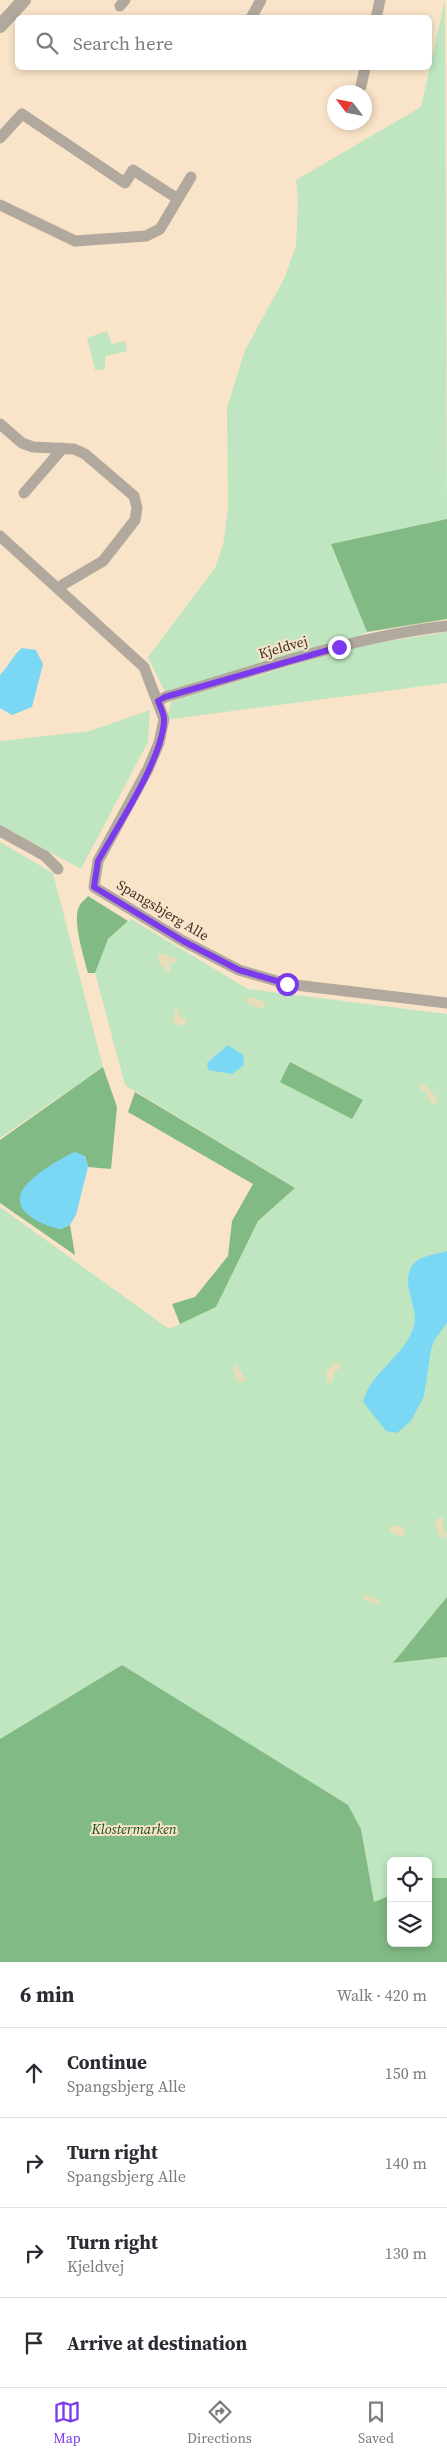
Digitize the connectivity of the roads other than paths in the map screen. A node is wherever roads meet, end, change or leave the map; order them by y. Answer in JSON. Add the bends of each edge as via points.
{"nodes":[{"id":1,"x":24,"y":0,"type":"edge"},
{"id":2,"x":261,"y":0,"type":"edge"},
{"id":3,"x":380,"y":0,"type":"edge"},
{"id":4,"x":254,"y":15,"type":"edge"},
{"id":5,"x":377,"y":15,"type":"edge"},
{"id":6,"x":0,"y":26,"type":"edge"},
{"id":7,"x":365,"y":70,"type":"edge"},
{"id":8,"x":361,"y":85,"type":"edge"},
{"id":9,"x":0,"y":138,"type":"edge"},
{"id":10,"x":192,"y":177,"type":"dead end"},
{"id":11,"x":178,"y":199,"type":"junction"},
{"id":12,"x":0,"y":205,"type":"edge"},
{"id":13,"x":2,"y":430,"type":"edge"},
{"id":14,"x":64,"y":448,"type":"junction"},
{"id":15,"x":24,"y":493,"type":"dead end"},
{"id":16,"x":1,"y":538,"type":"edge"},
{"id":17,"x":58,"y":589,"type":"junction"},
{"id":18,"x":447,"y":626,"type":"edge"},
{"id":19,"x":158,"y":701,"type":"junction"},
{"id":20,"x":0,"y":831,"type":"edge"},
{"id":21,"x":58,"y":869,"type":"dead end"},
{"id":22,"x":447,"y":1003,"type":"edge"}],
"edges":[{"from":1,"to":6,"type":"street"},
{"from":2,"to":4,"type":"street"},
{"from":3,"to":5,"type":"street"},
{"from":7,"to":8,"type":"street"},
{"from":9,"to":11,"type":"street","via":[[22,114],[124,183],[133,170]]},
{"from":10,"to":11,"type":"street"},
{"from":11,"to":12,"type":"street","via":[[160,229],[146,236],[75,241]]},
{"from":13,"to":14,"type":"street","via":[[33,447]]},
{"from":14,"to":15,"type":"street"},
{"from":14,"to":17,"type":"street","via":[[85,454],[134,496],[137,508],[135,520],[103,561]]},
{"from":16,"to":17,"type":"street","name":"Spangsbjerg Alle"},
{"from":17,"to":19,"type":"street","name":"Spangsbjerg Alle","via":[[144,667]]},
{"from":18,"to":19,"type":"street","name":"Kjeldvej","via":[[402,632],[339,647]]},
{"from":19,"to":22,"type":"street","name":"Spangsbjerg Alle","via":[[164,718],[159,743],[98,861],[94,887],[183,941],[239,970],[287,984]]},
{"from":20,"to":21,"type":"street","via":[[45,856]]}]}
